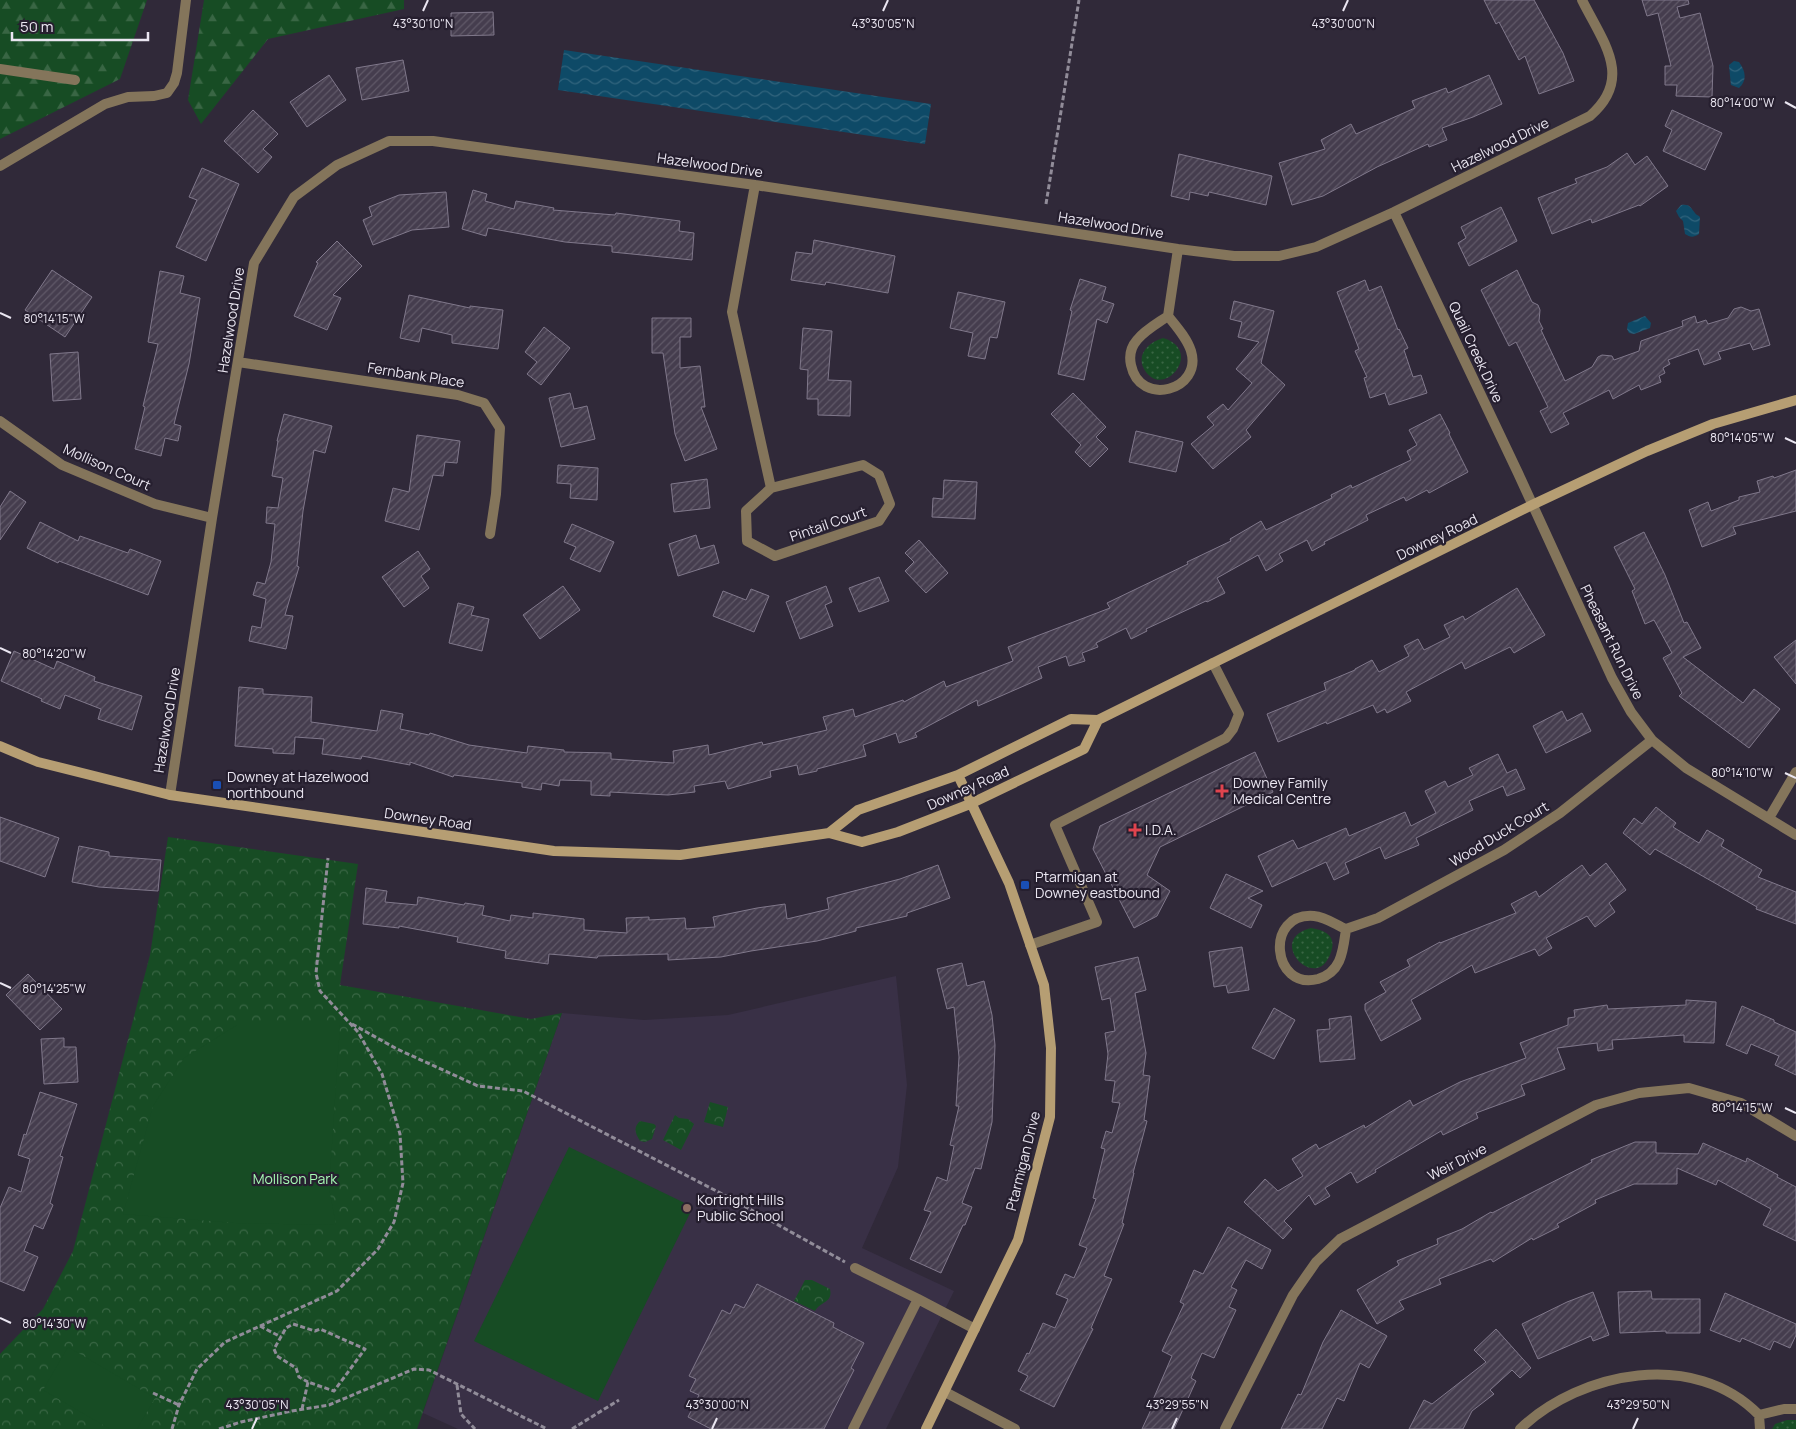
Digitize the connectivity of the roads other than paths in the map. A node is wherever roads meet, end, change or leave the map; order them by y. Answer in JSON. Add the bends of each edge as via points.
{"nodes":[{"id":1,"x":186,"y":0,"type":"edge"},
{"id":2,"x":1582,"y":0,"type":"edge"},
{"id":3,"x":0,"y":69,"type":"edge"},
{"id":4,"x":75,"y":80,"type":"dead end"},
{"id":5,"x":0,"y":166,"type":"edge"},
{"id":6,"x":755,"y":185,"type":"junction"},
{"id":7,"x":1394,"y":212,"type":"junction"},
{"id":8,"x":1178,"y":249,"type":"junction"},
{"id":9,"x":1168,"y":316,"type":"junction"},
{"id":10,"x":238,"y":362,"type":"junction"},
{"id":11,"x":1796,"y":400,"type":"edge"},
{"id":12,"x":0,"y":421,"type":"edge"},
{"id":13,"x":771,"y":488,"type":"junction"},
{"id":14,"x":1532,"y":505,"type":"junction"},
{"id":15,"x":212,"y":518,"type":"junction"},
{"id":16,"x":490,"y":534,"type":"dead end"},
{"id":17,"x":1213,"y":663,"type":"junction"},
{"id":18,"x":1098,"y":720,"type":"junction"},
{"id":19,"x":1652,"y":740,"type":"junction"},
{"id":20,"x":0,"y":746,"type":"edge"},
{"id":21,"x":1796,"y":772,"type":"edge"},
{"id":22,"x":958,"y":775,"type":"junction"},
{"id":23,"x":170,"y":796,"type":"junction"},
{"id":24,"x":970,"y":804,"type":"junction"},
{"id":25,"x":1769,"y":818,"type":"junction"},
{"id":26,"x":830,"y":833,"type":"junction"},
{"id":27,"x":1796,"y":835,"type":"edge"},
{"id":28,"x":1346,"y":930,"type":"junction"},
{"id":29,"x":1030,"y":945,"type":"junction"},
{"id":30,"x":1796,"y":1136,"type":"edge"},
{"id":31,"x":856,"y":1268,"type":"road end"},
{"id":32,"x":918,"y":1299,"type":"junction"},
{"id":33,"x":975,"y":1329,"type":"junction"},
{"id":34,"x":945,"y":1392,"type":"junction"},
{"id":35,"x":1796,"y":1409,"type":"edge"},
{"id":36,"x":1759,"y":1415,"type":"junction"},
{"id":37,"x":853,"y":1429,"type":"edge"},
{"id":38,"x":926,"y":1429,"type":"edge"},
{"id":39,"x":1016,"y":1429,"type":"edge"},
{"id":40,"x":1225,"y":1429,"type":"edge"},
{"id":41,"x":1520,"y":1429,"type":"edge"},
{"id":42,"x":1760,"y":1429,"type":"edge"}],
"edges":[{"from":1,"to":5,"type":"street","via":[[177,73],[167,93],[128,97],[105,104]]},
{"from":2,"to":7,"type":"street","name":"Hazelwood Drive","via":[[1611,60],[1610,92],[1601,106],[1567,128]]},
{"from":3,"to":4,"type":"street"},
{"from":6,"to":8,"type":"street","name":"Hazelwood Drive"},
{"from":6,"to":10,"type":"street","name":"Hazelwood Drive","via":[[433,141],[389,141],[337,165],[294,197],[254,263]]},
{"from":6,"to":13,"type":"street","via":[[732,312]]},
{"from":7,"to":8,"type":"street","name":"Hazelwood Drive","via":[[1316,247],[1279,256],[1234,256]]},
{"from":7,"to":14,"type":"street","name":"Quail Creek Drive"},
{"from":8,"to":9,"type":"street"},
{"from":9,"to":9,"type":"street","via":[[1140,336],[1130,360],[1138,380],[1156,390],[1176,387],[1190,373],[1192,363],[1189,344]]},
{"from":10,"to":15,"type":"street","name":"Hazelwood Drive"},
{"from":10,"to":16,"type":"street","name":"Fernbank Place","via":[[458,395],[484,403],[500,428]]},
{"from":11,"to":14,"type":"main road","name":"Downey Road","via":[[1713,424]]},
{"from":12,"to":15,"type":"street","name":"Mollison Court","via":[[62,465],[155,504]]},
{"from":13,"to":13,"type":"street","name":"Pintail Court","via":[[746,511],[747,541],[775,556],[879,521],[890,504],[879,475],[863,465]]},
{"from":14,"to":17,"type":"main road","name":"Downey Road"},
{"from":14,"to":19,"type":"street","name":"Pheasant Run Drive","via":[[1612,678]]},
{"from":15,"to":23,"type":"street","name":"Hazelwood Drive"},
{"from":17,"to":18,"type":"main road","name":"Downey Road"},
{"from":17,"to":29,"type":"street","via":[[1239,714],[1233,729],[1226,738],[1055,825],[1097,922]]},
{"from":18,"to":22,"type":"main road","name":"Downey Road","via":[[1071,719]]},
{"from":18,"to":24,"type":"main road","name":"Downey Road","via":[[1084,749]]},
{"from":19,"to":25,"type":"street","name":"Pheasant Run Drive","via":[[1686,768]]},
{"from":19,"to":28,"type":"street","name":"Wood Duck Court","via":[[1560,813],[1504,850],[1378,918]]},
{"from":20,"to":23,"type":"main road","name":"Downey Road","via":[[38,762]]},
{"from":21,"to":25,"type":"street"},
{"from":22,"to":24,"type":"main road","name":"Ptarmigan Drive"},
{"from":22,"to":26,"type":"main road","name":"Downey Road","via":[[858,810]]},
{"from":23,"to":26,"type":"main road","name":"Downey Road","via":[[554,851],[680,855]]},
{"from":24,"to":26,"type":"main road","name":"Downey Road","via":[[898,832],[862,842]]},
{"from":24,"to":29,"type":"main road","name":"Ptarmigan Drive","via":[[1009,884]]},
{"from":25,"to":27,"type":"street","name":"Pheasant Run Drive"},
{"from":28,"to":28,"type":"street","via":[[1316,916],[1297,919],[1283,933],[1279,952],[1282,962],[1296,976],[1310,980],[1325,977],[1339,962]]},
{"from":29,"to":33,"type":"main road","name":"Ptarmigan Drive","via":[[1044,985],[1051,1048],[1050,1116],[1018,1240]]},
{"from":30,"to":40,"type":"street","name":"Weir Drive","via":[[1741,1103],[1689,1088],[1638,1094],[1596,1105],[1340,1239],[1316,1262],[1293,1295]]},
{"from":31,"to":32,"type":"street"},
{"from":32,"to":33,"type":"street"},
{"from":32,"to":37,"type":"street"},
{"from":33,"to":34,"type":"main road","name":"Ptarmigan Drive"},
{"from":34,"to":38,"type":"main road","name":"Ptarmigan Drive"},
{"from":34,"to":39,"type":"street"},
{"from":35,"to":36,"type":"street"},
{"from":36,"to":41,"type":"street","via":[[1741,1400],[1712,1385],[1669,1375],[1645,1375],[1606,1381],[1577,1392],[1550,1406]]},
{"from":36,"to":42,"type":"street"}]}
